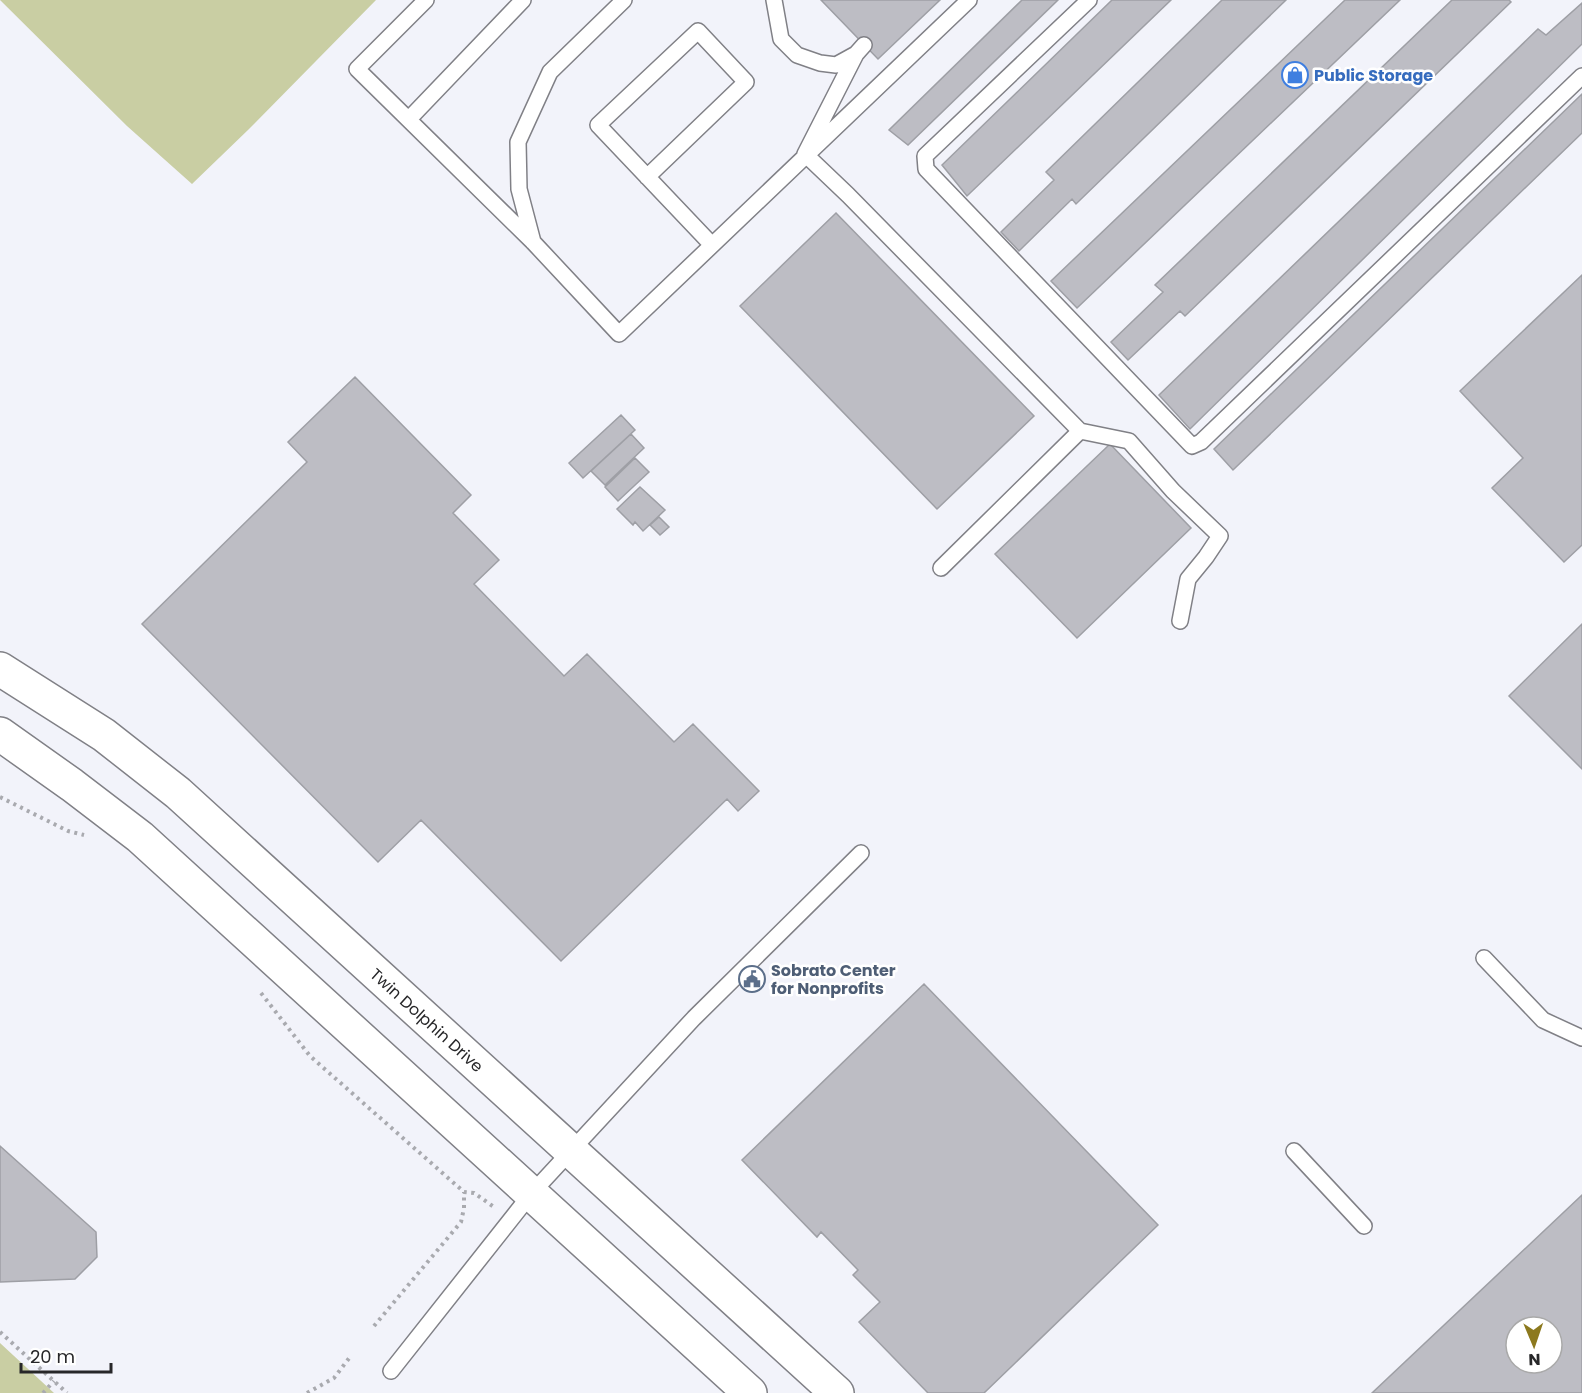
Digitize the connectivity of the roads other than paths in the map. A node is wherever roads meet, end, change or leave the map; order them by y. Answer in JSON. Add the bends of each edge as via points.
{"nodes":[{"id":1,"x":426,"y":0,"type":"edge"},
{"id":2,"x":523,"y":0,"type":"edge"},
{"id":3,"x":624,"y":0,"type":"edge"},
{"id":4,"x":774,"y":0,"type":"edge"},
{"id":5,"x":969,"y":0,"type":"edge"},
{"id":6,"x":1089,"y":0,"type":"edge"},
{"id":7,"x":1582,"y":76,"type":"edge"},
{"id":8,"x":409,"y":119,"type":"junction"},
{"id":9,"x":805,"y":154,"type":"junction"},
{"id":10,"x":647,"y":177,"type":"junction"},
{"id":11,"x":533,"y":242,"type":"junction"},
{"id":12,"x":712,"y":245,"type":"junction"},
{"id":13,"x":1080,"y":431,"type":"junction"},
{"id":14,"x":941,"y":568,"type":"dead end"},
{"id":15,"x":1180,"y":621,"type":"dead end"},
{"id":16,"x":0,"y":669,"type":"edge"},
{"id":17,"x":0,"y":734,"type":"edge"},
{"id":18,"x":861,"y":853,"type":"dead end"},
{"id":19,"x":1484,"y":958,"type":"dead end"},
{"id":20,"x":1582,"y":1038,"type":"edge"},
{"id":21,"x":570,"y":1151,"type":"junction"},
{"id":22,"x":1294,"y":1151,"type":"dead end"},
{"id":23,"x":531,"y":1194,"type":"junction"},
{"id":24,"x":1364,"y":1226,"type":"dead end"},
{"id":25,"x":392,"y":1371,"type":"dead end"},
{"id":26,"x":750,"y":1393,"type":"edge"},
{"id":27,"x":837,"y":1393,"type":"edge"}],
"edges":[{"from":1,"to":8,"type":"lane","via":[[357,69]]},
{"from":2,"to":8,"type":"lane"},
{"from":3,"to":11,"type":"lane","via":[[550,72],[518,142],[519,189]]},
{"from":4,"to":9,"type":"lane","via":[[781,39],[797,55],[836,65],[860,49]]},
{"from":5,"to":9,"type":"lane"},
{"from":6,"to":7,"type":"lane","via":[[925,156],[926,169],[1192,446],[1201,442]]},
{"from":8,"to":11,"type":"lane"},
{"from":9,"to":12,"type":"lane"},
{"from":9,"to":13,"type":"lane"},
{"from":10,"to":10,"type":"lane","via":[[598,125],[698,31],[746,82]]},
{"from":10,"to":12,"type":"lane"},
{"from":11,"to":12,"type":"lane","via":[[619,334]]},
{"from":13,"to":14,"type":"lane"},
{"from":13,"to":15,"type":"lane","via":[[1129,441],[1220,536],[1188,579]]},
{"from":16,"to":21,"type":"main road","name":"Twin Dolphin Drive","via":[[104,735],[178,793]]},
{"from":17,"to":23,"type":"main road","via":[[140,837]]},
{"from":18,"to":21,"type":"lane","via":[[694,1018]]},
{"from":19,"to":20,"type":"lane","via":[[1543,1020]]},
{"from":21,"to":23,"type":"lane"},
{"from":21,"to":27,"type":"main road","name":"Twin Dolphin Drive"},
{"from":22,"to":24,"type":"lane"},
{"from":23,"to":25,"type":"lane"},
{"from":23,"to":26,"type":"main road"}]}
